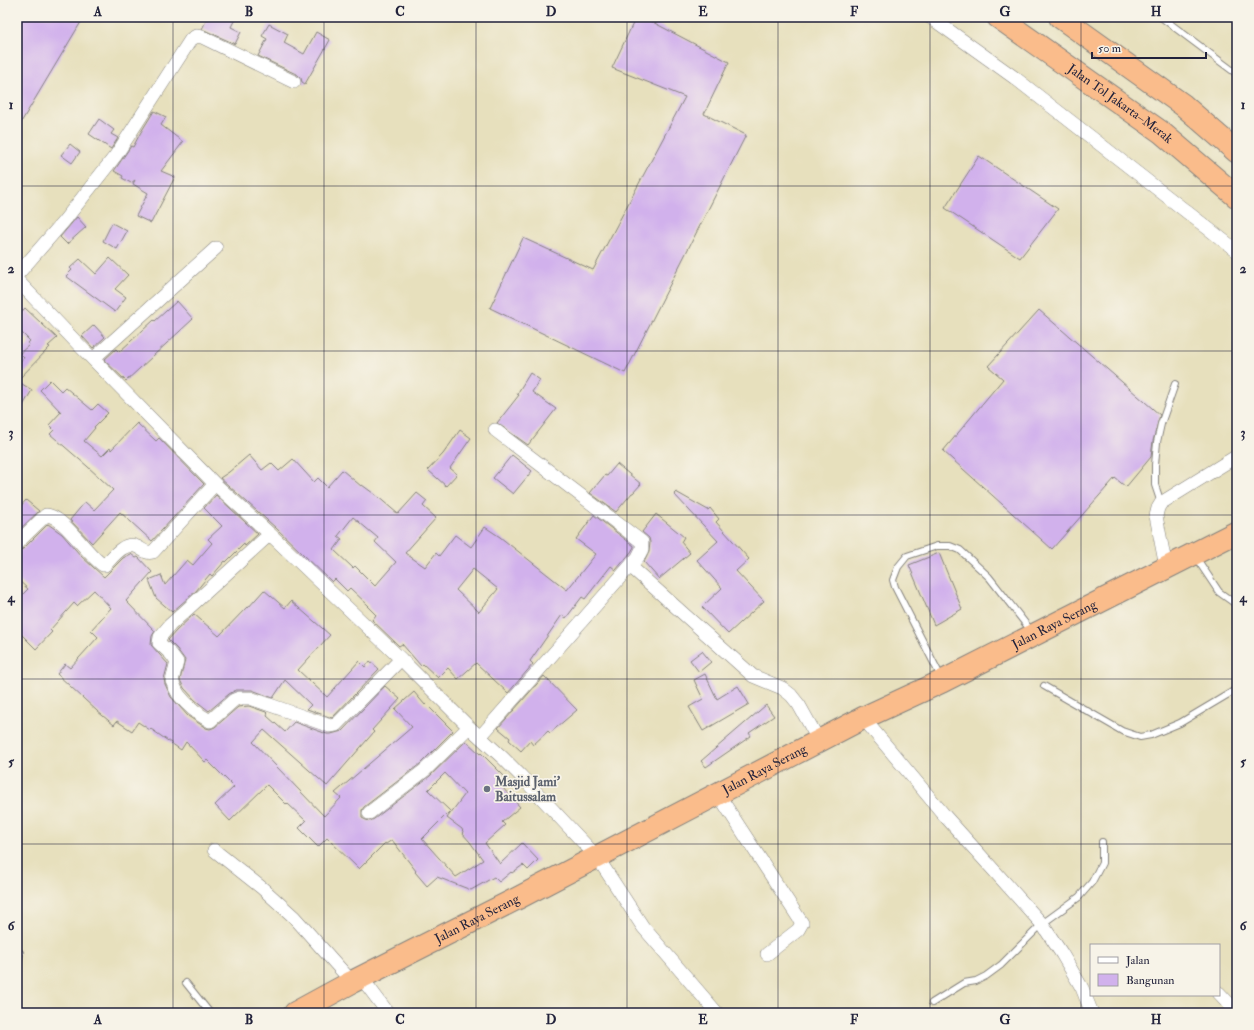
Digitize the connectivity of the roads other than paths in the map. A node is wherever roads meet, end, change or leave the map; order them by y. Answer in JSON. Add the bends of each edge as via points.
{"nodes":[{"id":1,"x":930,"y":17,"type":"edge"},
{"id":2,"x":998,"y":17,"type":"edge"},
{"id":3,"x":1060,"y":17,"type":"edge"},
{"id":4,"x":1161,"y":17,"type":"edge"},
{"id":5,"x":1237,"y":74,"type":"edge"},
{"id":6,"x":294,"y":82,"type":"dead end"},
{"id":7,"x":1237,"y":152,"type":"edge"},
{"id":8,"x":1237,"y":197,"type":"edge"},
{"id":9,"x":216,"y":248,"type":"dead end"},
{"id":10,"x":1237,"y":251,"type":"edge"},
{"id":11,"x":17,"y":275,"type":"edge"},
{"id":12,"x":17,"y":280,"type":"edge"},
{"id":13,"x":93,"y":359,"type":"junction"},
{"id":14,"x":1175,"y":384,"type":"dead end"},
{"id":15,"x":495,"y":430,"type":"dead end"},
{"id":16,"x":1237,"y":456,"type":"edge"},
{"id":17,"x":215,"y":484,"type":"junction"},
{"id":18,"x":1161,"y":503,"type":"junction"},
{"id":19,"x":1237,"y":532,"type":"edge"},
{"id":20,"x":270,"y":534,"type":"junction"},
{"id":21,"x":17,"y":543,"type":"edge"},
{"id":22,"x":1193,"y":554,"type":"junction"},
{"id":23,"x":630,"y":566,"type":"junction"},
{"id":24,"x":1166,"y":567,"type":"junction"},
{"id":25,"x":1237,"y":605,"type":"edge"},
{"id":26,"x":1034,"y":634,"type":"junction"},
{"id":27,"x":400,"y":659,"type":"junction"},
{"id":28,"x":943,"y":681,"type":"junction"},
{"id":29,"x":1044,"y":686,"type":"dead end"},
{"id":30,"x":1237,"y":689,"type":"edge"},
{"id":31,"x":863,"y":718,"type":"junction"},
{"id":32,"x":469,"y":727,"type":"junction"},
{"id":33,"x":480,"y":737,"type":"junction"},
{"id":34,"x":819,"y":741,"type":"junction"},
{"id":35,"x":718,"y":794,"type":"junction"},
{"id":36,"x":369,"y":813,"type":"dead end"},
{"id":37,"x":1102,"y":842,"type":"dead end"},
{"id":38,"x":214,"y":850,"type":"dead end"},
{"id":39,"x":597,"y":857,"type":"junction"},
{"id":40,"x":1042,"y":924,"type":"junction"},
{"id":41,"x":20,"y":953,"type":"dead end"},
{"id":42,"x":767,"y":954,"type":"dead end"},
{"id":43,"x":17,"y":967,"type":"edge"},
{"id":44,"x":356,"y":980,"type":"junction"},
{"id":45,"x":186,"y":983,"type":"dead end"},
{"id":46,"x":1220,"y":993,"type":"edge"},
{"id":47,"x":932,"y":1003,"type":"dead end"},
{"id":48,"x":1237,"y":1012,"type":"edge"},
{"id":49,"x":210,"y":1013,"type":"edge"},
{"id":50,"x":294,"y":1013,"type":"edge"},
{"id":51,"x":388,"y":1013,"type":"edge"},
{"id":52,"x":717,"y":1013,"type":"edge"},
{"id":53,"x":1092,"y":1013,"type":"edge"}],
"edges":[{"from":1,"to":10,"type":"street","via":[[1015,78]]},
{"from":2,"to":8,"type":"highway","name":"Jalan Tol Jakarta–Merak","via":[[1161,132]]},
{"from":3,"to":7,"type":"highway","via":[[1183,105]]},
{"from":4,"to":5,"type":"lane"},
{"from":6,"to":11,"type":"street","via":[[202,37],[191,38],[116,155]]},
{"from":9,"to":13,"type":"street"},
{"from":12,"to":13,"type":"street"},
{"from":13,"to":17,"type":"street"},
{"from":14,"to":18,"type":"lane","via":[[1157,442],[1155,485]]},
{"from":15,"to":23,"type":"street","via":[[642,542],[638,557]]},
{"from":16,"to":18,"type":"street"},
{"from":17,"to":20,"type":"street"},
{"from":17,"to":21,"type":"street","via":[[153,552],[144,552],[135,546],[128,546],[102,565],[51,515],[46,515]]},
{"from":18,"to":24,"type":"street","via":[[1156,516]]},
{"from":19,"to":22,"type":"highway","name":"Jalan Raya Serang"},
{"from":20,"to":27,"type":"street"},
{"from":20,"to":27,"type":"street","via":[[160,637],[159,643],[177,662],[172,680],[183,699],[210,721],[234,700],[250,698],[330,726],[336,725]]},
{"from":22,"to":24,"type":"highway","name":"Jalan Raya Serang"},
{"from":22,"to":25,"type":"lane","via":[[1219,592]]},
{"from":23,"to":33,"type":"street"},
{"from":23,"to":34,"type":"street","via":[[753,676],[782,688],[791,695]]},
{"from":24,"to":26,"type":"highway","name":"Jalan Raya Serang"},
{"from":26,"to":28,"type":"highway","name":"Jalan Raya Serang"},
{"from":26,"to":28,"type":"lane","via":[[989,577],[960,550],[950,546],[937,546],[907,556],[898,567],[894,580],[896,587]]},
{"from":27,"to":32,"type":"street"},
{"from":28,"to":31,"type":"highway","name":"Jalan Raya Serang"},
{"from":29,"to":30,"type":"lane","via":[[1122,730],[1140,737],[1180,723]]},
{"from":31,"to":34,"type":"highway","name":"Jalan Raya Serang"},
{"from":31,"to":40,"type":"street","via":[[945,816]]},
{"from":32,"to":33,"type":"street"},
{"from":32,"to":36,"type":"street","via":[[425,770]]},
{"from":33,"to":39,"type":"street","via":[[508,762]]},
{"from":34,"to":35,"type":"highway","name":"Jalan Raya Serang"},
{"from":35,"to":39,"type":"highway","name":"Jalan Raya Serang"},
{"from":35,"to":42,"type":"street","via":[[802,922],[798,930]]},
{"from":37,"to":40,"type":"lane","via":[[1102,863],[1092,882],[1079,896]]},
{"from":38,"to":44,"type":"street","via":[[294,917]]},
{"from":39,"to":44,"type":"highway","name":"Jalan Raya Serang"},
{"from":39,"to":52,"type":"street","via":[[643,927]]},
{"from":40,"to":47,"type":"lane","via":[[1001,965],[986,976],[964,983]]},
{"from":40,"to":53,"type":"street","via":[[1082,988]]},
{"from":41,"to":43,"type":"lane"},
{"from":44,"to":50,"type":"highway","name":"Jalan Raya Serang"},
{"from":44,"to":51,"type":"street"},
{"from":45,"to":49,"type":"lane"},
{"from":46,"to":48,"type":"street"}]}
